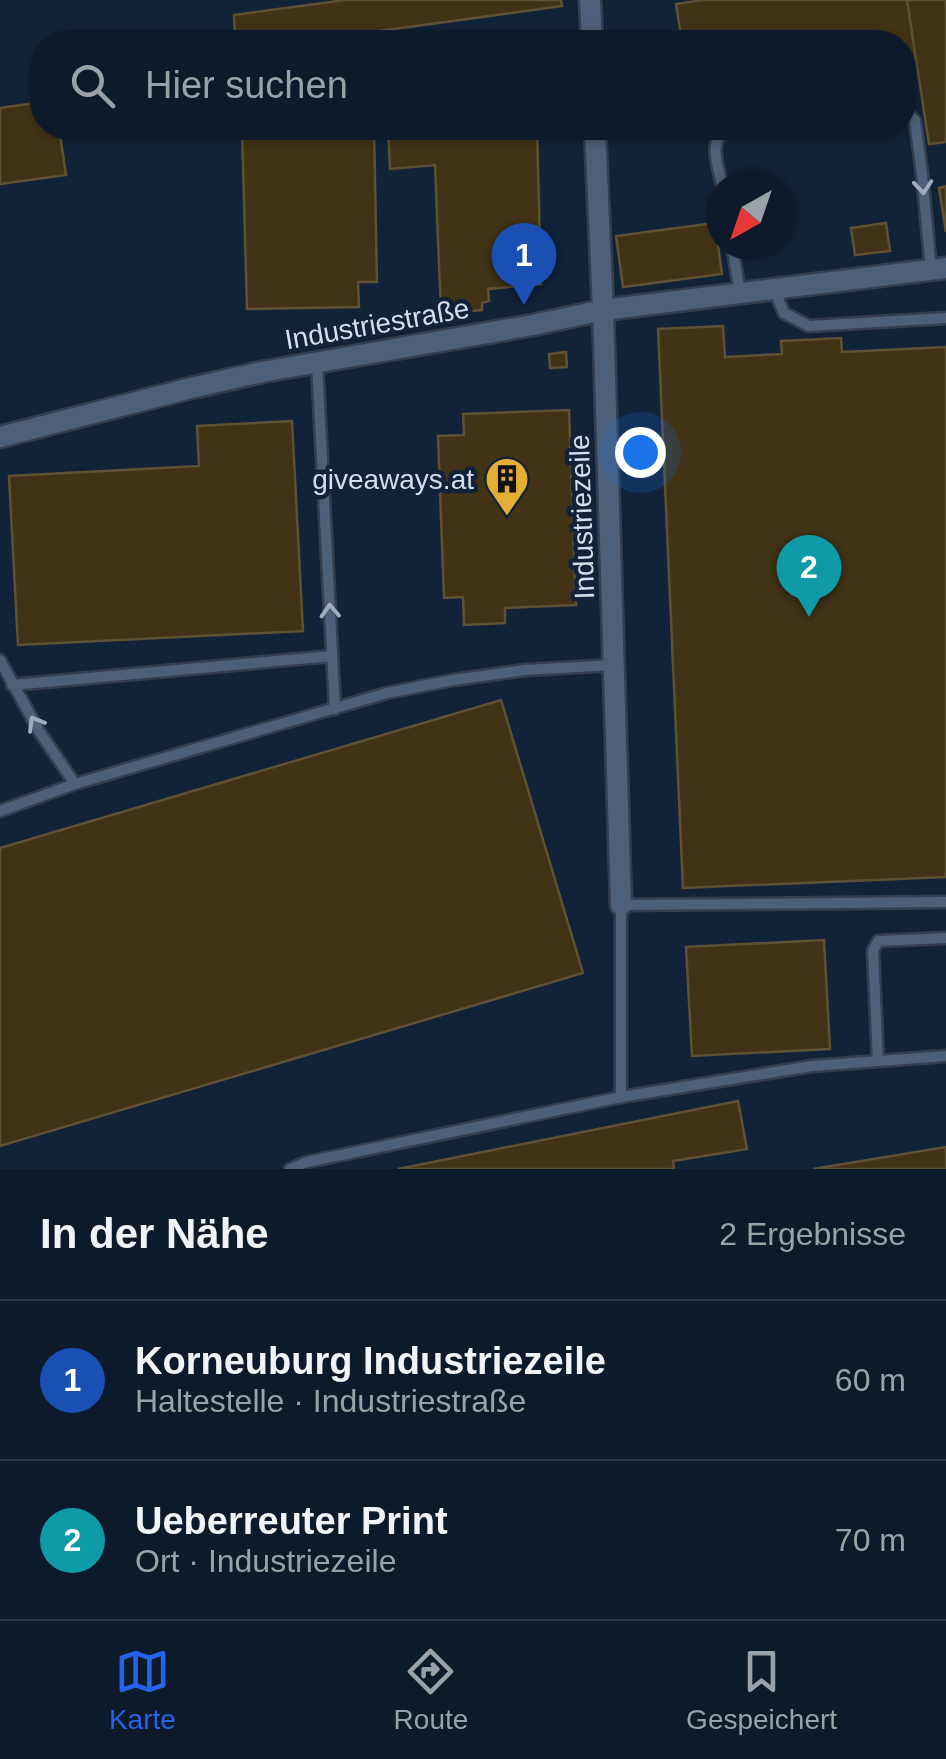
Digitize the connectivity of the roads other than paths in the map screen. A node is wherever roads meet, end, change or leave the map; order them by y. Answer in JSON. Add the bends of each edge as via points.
{"nodes":[{"id":1,"x":590,"y":0,"type":"edge"},
{"id":2,"x":591,"y":30,"type":"edge"},
{"id":3,"x":916,"y":127,"type":"edge"},
{"id":4,"x":596,"y":140,"type":"edge"},
{"id":5,"x":716,"y":140,"type":"edge"},
{"id":6,"x":719,"y":170,"type":"edge"},
{"id":7,"x":734,"y":260,"type":"edge"},
{"id":8,"x":938,"y":268,"type":"edge"},
{"id":9,"x":774,"y":289,"type":"junction"},
{"id":10,"x":740,"y":294,"type":"junction"},
{"id":11,"x":603,"y":310,"type":"junction"},
{"id":12,"x":946,"y":318,"type":"edge"},
{"id":13,"x":317,"y":363,"type":"junction"},
{"id":14,"x":0,"y":438,"type":"edge"},
{"id":15,"x":332,"y":656,"type":"junction"},
{"id":16,"x":0,"y":660,"type":"edge"},
{"id":17,"x":615,"y":665,"type":"junction"},
{"id":18,"x":12,"y":684,"type":"junction"},
{"id":19,"x":335,"y":708,"type":"junction"},
{"id":20,"x":75,"y":784,"type":"junction"},
{"id":21,"x":0,"y":811,"type":"edge"},
{"id":22,"x":946,"y":902,"type":"edge"},
{"id":23,"x":621,"y":905,"type":"junction"},
{"id":24,"x":946,"y":938,"type":"edge"},
{"id":25,"x":946,"y":1056,"type":"edge"},
{"id":26,"x":878,"y":1061,"type":"junction"},
{"id":27,"x":621,"y":1097,"type":"junction"},
{"id":28,"x":308,"y":1165,"type":"edge"},
{"id":29,"x":290,"y":1169,"type":"edge"}],
"edges":[{"from":1,"to":2,"type":"street"},
{"from":3,"to":8,"type":"lane","one_way":true},
{"from":4,"to":11,"type":"street","name":"Industriezeile"},
{"from":5,"to":6,"type":"lane"},
{"from":7,"to":10,"type":"lane"},
{"from":8,"to":9,"type":"street","name":"Industriestraße"},
{"from":9,"to":10,"type":"street","name":"Industriestraße"},
{"from":9,"to":12,"type":"lane","via":[[784,314],[809,326]]},
{"from":10,"to":11,"type":"street","name":"Industriestraße"},
{"from":11,"to":13,"type":"street","name":"Industriestraße"},
{"from":11,"to":17,"type":"street","name":"Industriezeile"},
{"from":13,"to":14,"type":"street","name":"Industriestraße"},
{"from":15,"to":13,"type":"lane","one_way":true},
{"from":15,"to":18,"type":"lane"},
{"from":15,"to":19,"type":"lane"},
{"from":16,"to":18,"type":"lane"},
{"from":17,"to":19,"type":"lane","via":[[454,680]]},
{"from":17,"to":23,"type":"street","name":"Industriezeile"},
{"from":20,"to":18,"type":"lane","one_way":true},
{"from":19,"to":20,"type":"lane"},
{"from":20,"to":21,"type":"lane"},
{"from":22,"to":23,"type":"lane"},
{"from":23,"to":27,"type":"lane"},
{"from":24,"to":26,"type":"lane","via":[[878,941],[873,950]]},
{"from":25,"to":26,"type":"lane"},
{"from":26,"to":27,"type":"lane"},
{"from":27,"to":28,"type":"lane"},
{"from":28,"to":29,"type":"lane"}]}
